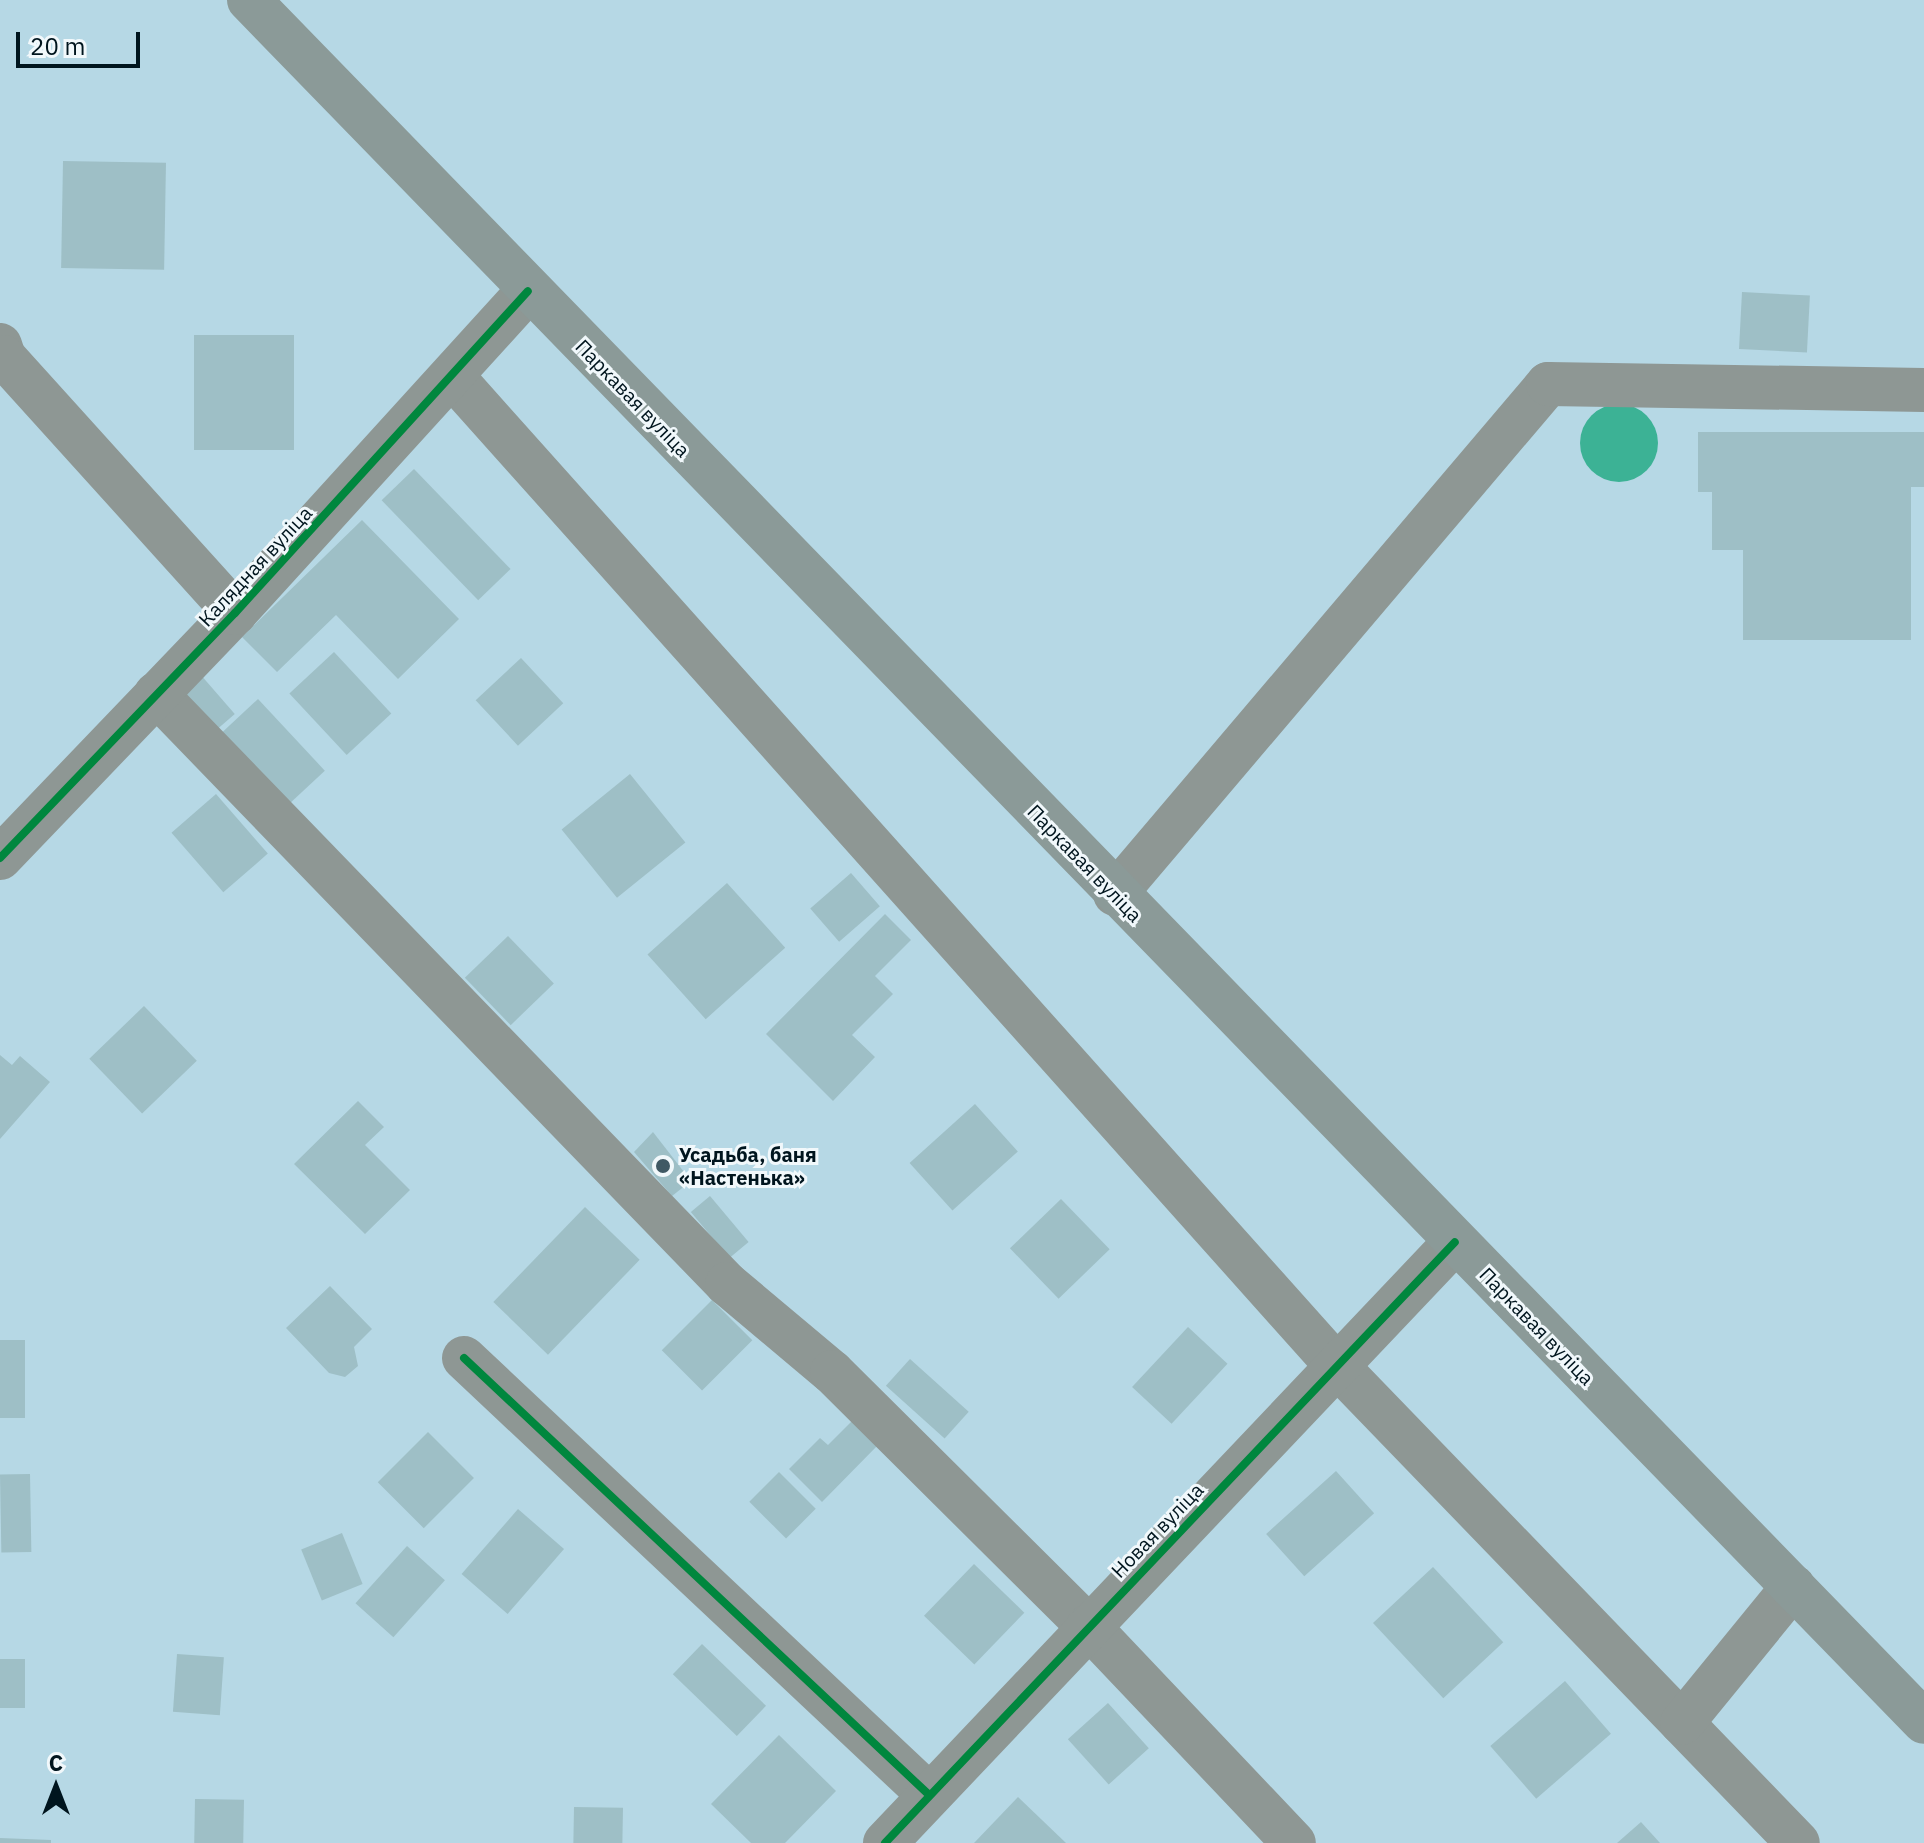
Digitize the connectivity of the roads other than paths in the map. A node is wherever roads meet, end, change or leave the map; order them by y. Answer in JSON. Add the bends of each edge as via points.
{"nodes":[{"id":1,"x":249,"y":0,"type":"edge"},
{"id":2,"x":528,"y":291,"type":"junction"},
{"id":3,"x":0,"y":345,"type":"edge"},
{"id":4,"x":452,"y":376,"type":"junction"},
{"id":5,"x":1924,"y":390,"type":"edge"},
{"id":6,"x":235,"y":613,"type":"junction"},
{"id":7,"x":156,"y":694,"type":"junction"},
{"id":8,"x":6,"y":846,"type":"edge"},
{"id":9,"x":1115,"y":894,"type":"junction"},
{"id":10,"x":1455,"y":1242,"type":"junction"},
{"id":11,"x":464,"y":1358,"type":"dead end"},
{"id":12,"x":1337,"y":1366,"type":"junction"},
{"id":13,"x":1793,"y":1587,"type":"junction"},
{"id":14,"x":1088,"y":1626,"type":"junction"},
{"id":15,"x":1924,"y":1722,"type":"edge"},
{"id":16,"x":1682,"y":1723,"type":"junction"},
{"id":17,"x":927,"y":1793,"type":"junction"},
{"id":18,"x":885,"y":1843,"type":"edge"},
{"id":19,"x":1294,"y":1843,"type":"edge"},
{"id":20,"x":1798,"y":1843,"type":"edge"}],
"edges":[{"from":1,"to":2,"type":"main road","name":"Паркавая вуліца"},
{"from":2,"to":4,"type":"street","name":"Калядная вуліца"},
{"from":2,"to":9,"type":"main road","name":"Паркавая вуліца"},
{"from":3,"to":6,"type":"street","via":[[4,357]]},
{"from":4,"to":6,"type":"street","name":"Калядная вуліца"},
{"from":4,"to":12,"type":"street"},
{"from":5,"to":9,"type":"street","via":[[1548,384]]},
{"from":6,"to":7,"type":"street","name":"Калядная вуліца"},
{"from":7,"to":8,"type":"street","name":"Калядная вуліца"},
{"from":7,"to":14,"type":"street","via":[[727,1284],[832,1372]]},
{"from":9,"to":10,"type":"main road","name":"Паркавая вуліца"},
{"from":10,"to":12,"type":"street","name":"Новая вуліца"},
{"from":10,"to":13,"type":"main road","name":"Паркавая вуліца"},
{"from":11,"to":17,"type":"street"},
{"from":12,"to":14,"type":"street","name":"Новая вуліца"},
{"from":12,"to":16,"type":"street"},
{"from":13,"to":15,"type":"main road","name":"Паркавая вуліца"},
{"from":13,"to":16,"type":"street"},
{"from":14,"to":17,"type":"street","name":"Новая вуліца"},
{"from":14,"to":19,"type":"street"},
{"from":16,"to":20,"type":"street"},
{"from":17,"to":18,"type":"street","name":"Новая вуліца"}]}
